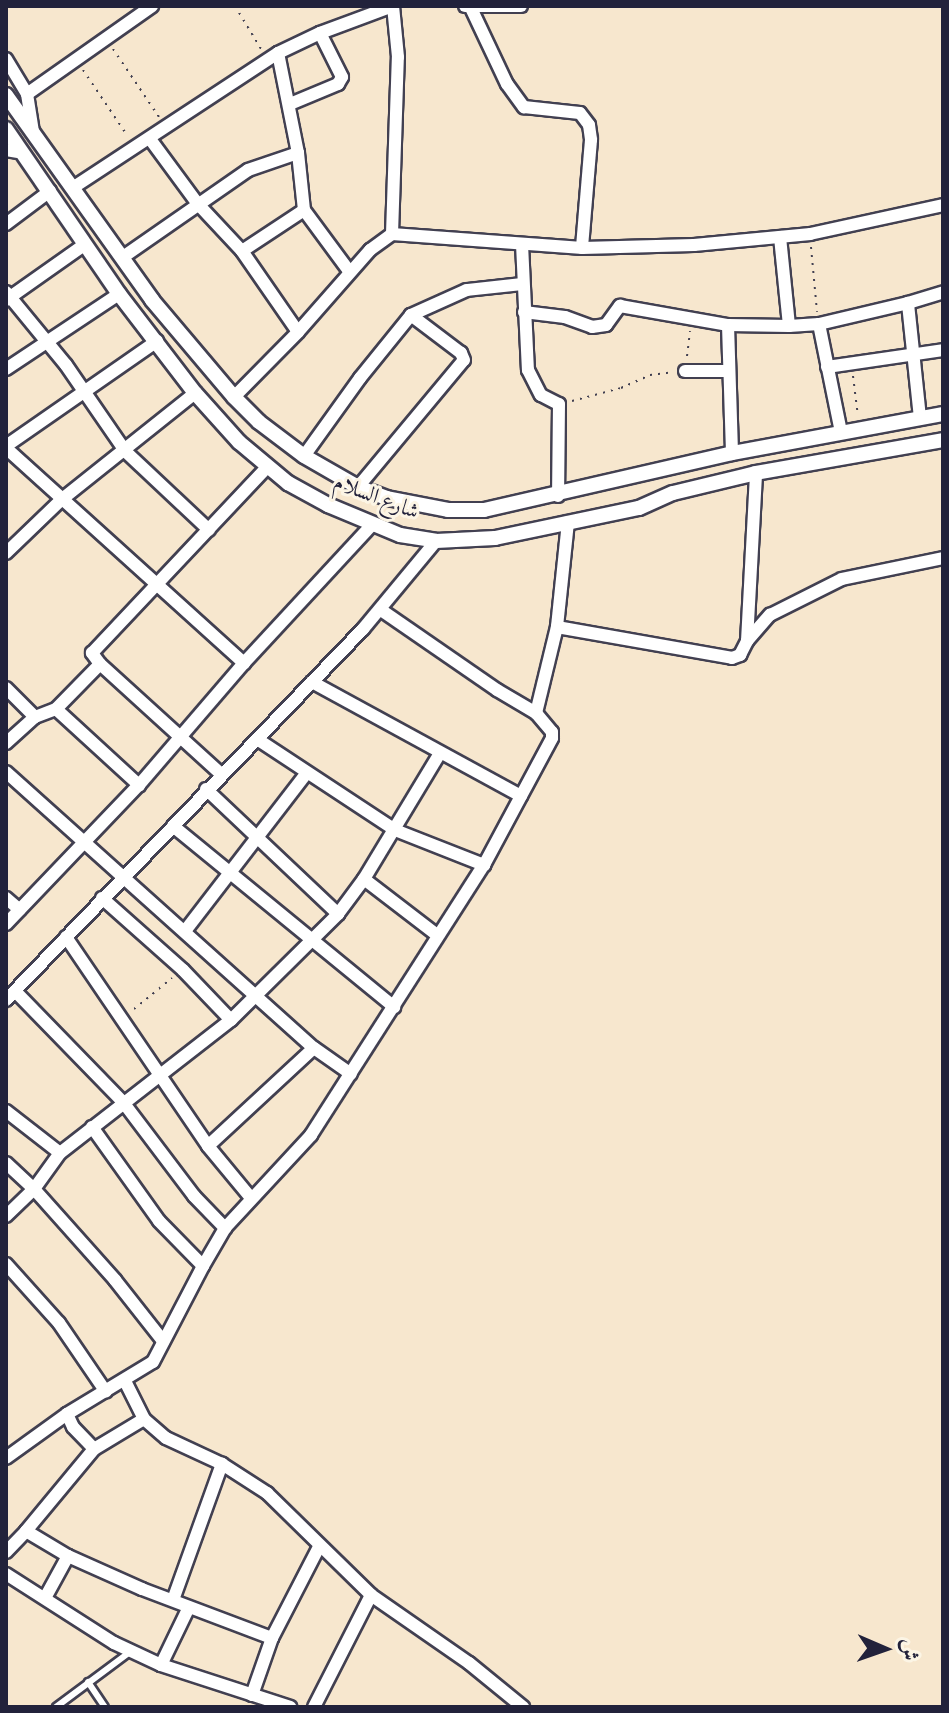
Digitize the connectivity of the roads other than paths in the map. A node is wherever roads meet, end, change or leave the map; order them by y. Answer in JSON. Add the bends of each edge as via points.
{"nodes":[{"id":1,"x":152,"y":6,"type":"edge"},
{"id":2,"x":393,"y":6,"type":"edge"},
{"id":3,"x":521,"y":6,"type":"edge"},
{"id":4,"x":468,"y":7,"type":"edge"},
{"id":5,"x":133,"y":12,"type":"edge"},
{"id":6,"x":320,"y":33,"type":"junction"},
{"id":7,"x":273,"y":57,"type":"junction"},
{"id":8,"x":6,"y":59,"type":"edge"},
{"id":9,"x":27,"y":94,"type":"junction"},
{"id":10,"x":6,"y":95,"type":"edge"},
{"id":11,"x":290,"y":104,"type":"junction"},
{"id":12,"x":6,"y":129,"type":"edge"},
{"id":13,"x":33,"y":133,"type":"junction"},
{"id":14,"x":150,"y":139,"type":"junction"},
{"id":15,"x":6,"y":151,"type":"edge"},
{"id":16,"x":23,"y":153,"type":"junction"},
{"id":17,"x":298,"y":153,"type":"junction"},
{"id":18,"x":60,"y":169,"type":"junction"},
{"id":19,"x":46,"y":186,"type":"junction"},
{"id":20,"x":74,"y":187,"type":"junction"},
{"id":21,"x":198,"y":204,"type":"junction"},
{"id":22,"x":943,"y":205,"type":"edge"},
{"id":23,"x":304,"y":210,"type":"junction"},
{"id":24,"x":6,"y":224,"type":"edge"},
{"id":25,"x":392,"y":234,"type":"junction"},
{"id":26,"x":780,"y":237,"type":"junction"},
{"id":27,"x":522,"y":244,"type":"junction"},
{"id":28,"x":84,"y":245,"type":"junction"},
{"id":29,"x":582,"y":248,"type":"junction"},
{"id":30,"x":242,"y":251,"type":"junction"},
{"id":31,"x":123,"y":257,"type":"junction"},
{"id":32,"x":349,"y":271,"type":"junction"},
{"id":33,"x":521,"y":284,"type":"junction"},
{"id":34,"x":943,"y":292,"type":"edge"},
{"id":35,"x":119,"y":294,"type":"junction"},
{"id":36,"x":7,"y":297,"type":"edge"},
{"id":37,"x":908,"y":303,"type":"junction"},
{"id":38,"x":524,"y":312,"type":"junction"},
{"id":39,"x":411,"y":315,"type":"junction"},
{"id":40,"x":819,"y":324,"type":"junction"},
{"id":41,"x":728,"y":325,"type":"junction"},
{"id":42,"x":789,"y":326,"type":"junction"},
{"id":43,"x":298,"y":332,"type":"junction"},
{"id":44,"x":157,"y":341,"type":"junction"},
{"id":45,"x":45,"y":342,"type":"junction"},
{"id":46,"x":943,"y":350,"type":"edge"},
{"id":47,"x":914,"y":353,"type":"junction"},
{"id":48,"x":827,"y":367,"type":"junction"},
{"id":49,"x":6,"y":369,"type":"edge"},
{"id":50,"x":685,"y":371,"type":"road end"},
{"id":51,"x":729,"y":371,"type":"junction"},
{"id":52,"x":83,"y":392,"type":"junction"},
{"id":53,"x":195,"y":393,"type":"junction"},
{"id":54,"x":234,"y":397,"type":"junction"},
{"id":55,"x":943,"y":414,"type":"edge"},
{"id":56,"x":920,"y":418,"type":"junction"},
{"id":57,"x":841,"y":432,"type":"junction"},
{"id":58,"x":943,"y":440,"type":"edge"},
{"id":59,"x":6,"y":447,"type":"edge"},
{"id":60,"x":125,"y":451,"type":"junction"},
{"id":61,"x":732,"y":453,"type":"junction"},
{"id":62,"x":304,"y":456,"type":"junction"},
{"id":63,"x":267,"y":467,"type":"junction"},
{"id":64,"x":669,"y":468,"type":"junction"},
{"id":65,"x":756,"y":473,"type":"junction"},
{"id":66,"x":358,"y":487,"type":"junction"},
{"id":67,"x":673,"y":493,"type":"junction"},
{"id":68,"x":558,"y":496,"type":"junction"},
{"id":69,"x":61,"y":500,"type":"junction"},
{"id":70,"x":568,"y":522,"type":"junction"},
{"id":71,"x":372,"y":525,"type":"junction"},
{"id":72,"x":209,"y":530,"type":"junction"},
{"id":73,"x":436,"y":541,"type":"junction"},
{"id":74,"x":6,"y":553,"type":"edge"},
{"id":75,"x":943,"y":558,"type":"edge"},
{"id":76,"x":156,"y":585,"type":"junction"},
{"id":77,"x":381,"y":610,"type":"junction"},
{"id":78,"x":557,"y":627,"type":"junction"},
{"id":79,"x":747,"y":641,"type":"junction"},
{"id":80,"x":244,"y":663,"type":"junction"},
{"id":81,"x":100,"y":664,"type":"junction"},
{"id":82,"x":312,"y":682,"type":"junction"},
{"id":83,"x":6,"y":688,"type":"edge"},
{"id":84,"x":56,"y":709,"type":"junction"},
{"id":85,"x":536,"y":713,"type":"junction"},
{"id":86,"x":35,"y":717,"type":"junction"},
{"id":87,"x":181,"y":736,"type":"junction"},
{"id":88,"x":257,"y":739,"type":"junction"},
{"id":89,"x":6,"y":743,"type":"edge"},
{"id":90,"x":440,"y":753,"type":"junction"},
{"id":91,"x":6,"y":772,"type":"edge"},
{"id":92,"x":221,"y":774,"type":"junction"},
{"id":93,"x":306,"y":774,"type":"junction"},
{"id":94,"x":139,"y":785,"type":"junction"},
{"id":95,"x":206,"y":789,"type":"junction"},
{"id":96,"x":521,"y":796,"type":"junction"},
{"id":97,"x":173,"y":826,"type":"junction"},
{"id":98,"x":395,"y":830,"type":"junction"},
{"id":99,"x":254,"y":838,"type":"junction"},
{"id":100,"x":83,"y":842,"type":"junction"},
{"id":101,"x":484,"y":865,"type":"junction"},
{"id":102,"x":228,"y":873,"type":"junction"},
{"id":103,"x":121,"y":877,"type":"junction"},
{"id":104,"x":364,"y":879,"type":"junction"},
{"id":105,"x":6,"y":898,"type":"edge"},
{"id":106,"x":102,"y":898,"type":"junction"},
{"id":107,"x":20,"y":910,"type":"junction"},
{"id":108,"x":338,"y":914,"type":"junction"},
{"id":109,"x":6,"y":924,"type":"edge"},
{"id":110,"x":185,"y":931,"type":"junction"},
{"id":111,"x":437,"y":935,"type":"junction"},
{"id":112,"x":66,"y":937,"type":"junction"},
{"id":113,"x":308,"y":940,"type":"junction"},
{"id":114,"x":11,"y":995,"type":"edge"},
{"id":115,"x":253,"y":996,"type":"junction"},
{"id":116,"x":394,"y":1007,"type":"junction"},
{"id":117,"x":231,"y":1020,"type":"junction"},
{"id":118,"x":314,"y":1048,"type":"junction"},
{"id":119,"x":351,"y":1074,"type":"junction"},
{"id":120,"x":159,"y":1075,"type":"junction"},
{"id":121,"x":123,"y":1102,"type":"junction"},
{"id":122,"x":6,"y":1111,"type":"edge"},
{"id":123,"x":92,"y":1127,"type":"junction"},
{"id":124,"x":208,"y":1146,"type":"junction"},
{"id":125,"x":60,"y":1153,"type":"junction"},
{"id":126,"x":6,"y":1163,"type":"edge"},
{"id":127,"x":34,"y":1189,"type":"junction"},
{"id":128,"x":251,"y":1198,"type":"junction"},
{"id":129,"x":6,"y":1216,"type":"edge"},
{"id":130,"x":225,"y":1228,"type":"junction"},
{"id":131,"x":6,"y":1264,"type":"edge"},
{"id":132,"x":203,"y":1266,"type":"junction"},
{"id":133,"x":163,"y":1341,"type":"junction"},
{"id":134,"x":125,"y":1381,"type":"junction"},
{"id":135,"x":106,"y":1392,"type":"junction"},
{"id":136,"x":67,"y":1414,"type":"junction"},
{"id":137,"x":144,"y":1419,"type":"junction"},
{"id":138,"x":94,"y":1449,"type":"junction"},
{"id":139,"x":6,"y":1458,"type":"edge"},
{"id":140,"x":222,"y":1464,"type":"junction"},
{"id":141,"x":26,"y":1531,"type":"junction"},
{"id":142,"x":319,"y":1547,"type":"junction"},
{"id":143,"x":6,"y":1552,"type":"edge"},
{"id":144,"x":68,"y":1556,"type":"junction"},
{"id":145,"x":6,"y":1574,"type":"edge"},
{"id":146,"x":371,"y":1595,"type":"junction"},
{"id":147,"x":45,"y":1598,"type":"junction"},
{"id":148,"x":173,"y":1600,"type":"junction"},
{"id":149,"x":189,"y":1607,"type":"junction"},
{"id":150,"x":272,"y":1638,"type":"junction"},
{"id":151,"x":131,"y":1651,"type":"junction"},
{"id":152,"x":161,"y":1665,"type":"junction"},
{"id":153,"x":88,"y":1682,"type":"junction"},
{"id":154,"x":252,"y":1695,"type":"junction"},
{"id":155,"x":56,"y":1707,"type":"edge"},
{"id":156,"x":105,"y":1707,"type":"edge"},
{"id":157,"x":290,"y":1707,"type":"edge"},
{"id":158,"x":314,"y":1707,"type":"edge"},
{"id":159,"x":523,"y":1707,"type":"edge"}],
"edges":[{"from":1,"to":5,"type":"street"},
{"from":2,"to":6,"type":"street"},
{"from":2,"to":25,"type":"street","via":[[398,57]]},
{"from":3,"to":4,"type":"street"},
{"from":4,"to":29,"type":"street","via":[[524,107],[580,113],[589,125]]},
{"from":5,"to":9,"type":"street","via":[[106,38]]},
{"from":6,"to":7,"type":"street"},
{"from":6,"to":11,"type":"street","via":[[342,77],[338,84]]},
{"from":7,"to":11,"type":"street"},
{"from":7,"to":14,"type":"street"},
{"from":8,"to":9,"type":"street"},
{"from":9,"to":13,"type":"street"},
{"from":10,"to":13,"type":"street","name":"شارع السلام"},
{"from":11,"to":17,"type":"street"},
{"from":12,"to":16,"type":"street","name":"شارع السلام"},
{"from":13,"to":18,"type":"street","name":"شارع السلام"},
{"from":14,"to":20,"type":"street"},
{"from":14,"to":21,"type":"street"},
{"from":15,"to":16,"type":"street"},
{"from":16,"to":19,"type":"street","name":"شارع السلام"},
{"from":17,"to":21,"type":"street","via":[[248,170]]},
{"from":17,"to":23,"type":"street"},
{"from":18,"to":19,"type":"street"},
{"from":18,"to":20,"type":"street","name":"شارع السلام"},
{"from":19,"to":24,"type":"street"},
{"from":19,"to":28,"type":"street","name":"شارع السلام"},
{"from":20,"to":31,"type":"street","name":"شارع السلام"},
{"from":21,"to":30,"type":"street"},
{"from":21,"to":31,"type":"street"},
{"from":22,"to":26,"type":"street"},
{"from":23,"to":30,"type":"street"},
{"from":23,"to":32,"type":"street"},
{"from":25,"to":27,"type":"street"},
{"from":25,"to":32,"type":"street"},
{"from":26,"to":29,"type":"street"},
{"from":26,"to":42,"type":"street"},
{"from":27,"to":29,"type":"street"},
{"from":27,"to":33,"type":"street"},
{"from":28,"to":35,"type":"street","name":"شارع السلام"},
{"from":28,"to":36,"type":"street"},
{"from":30,"to":43,"type":"street"},
{"from":31,"to":54,"type":"street","name":"شارع السلام","via":[[172,326]]},
{"from":32,"to":43,"type":"street"},
{"from":33,"to":38,"type":"street"},
{"from":33,"to":39,"type":"street","via":[[467,290]]},
{"from":34,"to":37,"type":"street"},
{"from":35,"to":44,"type":"street","name":"شارع السلام"},
{"from":35,"to":45,"type":"street"},
{"from":36,"to":45,"type":"street"},
{"from":37,"to":40,"type":"street"},
{"from":37,"to":47,"type":"street"},
{"from":38,"to":41,"type":"street","via":[[600,328],[620,306]]},
{"from":38,"to":68,"type":"street","via":[[532,382],[541,395],[559,404]]},
{"from":39,"to":62,"type":"street"},
{"from":39,"to":66,"type":"street","via":[[464,360]]},
{"from":40,"to":42,"type":"street"},
{"from":40,"to":48,"type":"street"},
{"from":41,"to":42,"type":"street"},
{"from":41,"to":51,"type":"street"},
{"from":43,"to":54,"type":"street"},
{"from":44,"to":52,"type":"street"},
{"from":44,"to":53,"type":"street","name":"شارع السلام"},
{"from":45,"to":49,"type":"street"},
{"from":45,"to":52,"type":"street"},
{"from":46,"to":47,"type":"street"},
{"from":47,"to":48,"type":"street"},
{"from":47,"to":56,"type":"street"},
{"from":48,"to":57,"type":"street"},
{"from":50,"to":51,"type":"street"},
{"from":51,"to":61,"type":"street"},
{"from":52,"to":59,"type":"street"},
{"from":52,"to":60,"type":"street"},
{"from":53,"to":60,"type":"street"},
{"from":53,"to":63,"type":"street","name":"شارع السلام"},
{"from":54,"to":62,"type":"street","name":"شارع السلام"},
{"from":55,"to":56,"type":"street","name":"شارع السلام"},
{"from":56,"to":57,"type":"street","name":"شارع السلام"},
{"from":57,"to":61,"type":"street","name":"شارع السلام"},
{"from":58,"to":65,"type":"street","name":"شارع السلام"},
{"from":59,"to":69,"type":"street"},
{"from":60,"to":69,"type":"street"},
{"from":60,"to":72,"type":"street"},
{"from":61,"to":64,"type":"street","name":"شارع السلام"},
{"from":62,"to":66,"type":"street","name":"شارع السلام"},
{"from":63,"to":71,"type":"street","name":"شارع السلام"},
{"from":63,"to":72,"type":"street"},
{"from":64,"to":67,"type":"street"},
{"from":64,"to":68,"type":"street","name":"شارع السلام"},
{"from":65,"to":67,"type":"street","name":"شارع السلام"},
{"from":65,"to":79,"type":"street"},
{"from":66,"to":68,"type":"street","name":"شارع السلام","via":[[448,510],[484,510]]},
{"from":67,"to":70,"type":"street","name":"شارع السلام","via":[[639,508]]},
{"from":69,"to":74,"type":"street"},
{"from":69,"to":76,"type":"street"},
{"from":70,"to":73,"type":"street","name":"شارع السلام","via":[[495,538]]},
{"from":70,"to":78,"type":"street"},
{"from":71,"to":73,"type":"street","name":"شارع السلام"},
{"from":71,"to":80,"type":"street"},
{"from":72,"to":76,"type":"street"},
{"from":73,"to":77,"type":"street"},
{"from":75,"to":79,"type":"street","via":[[842,579],[770,615]]},
{"from":76,"to":80,"type":"street"},
{"from":76,"to":81,"type":"street","via":[[93,650],[92,657]]},
{"from":77,"to":82,"type":"street"},
{"from":77,"to":85,"type":"street"},
{"from":78,"to":79,"type":"street","via":[[732,658],[740,655]]},
{"from":78,"to":85,"type":"street"},
{"from":80,"to":87,"type":"street"},
{"from":81,"to":84,"type":"street"},
{"from":81,"to":87,"type":"street"},
{"from":82,"to":88,"type":"street"},
{"from":82,"to":90,"type":"street"},
{"from":83,"to":86,"type":"street"},
{"from":84,"to":86,"type":"street"},
{"from":84,"to":94,"type":"street"},
{"from":85,"to":96,"type":"street","via":[[548,724],[552,738]]},
{"from":86,"to":89,"type":"street"},
{"from":87,"to":92,"type":"street"},
{"from":87,"to":94,"type":"street"},
{"from":88,"to":92,"type":"street"},
{"from":88,"to":93,"type":"street"},
{"from":90,"to":96,"type":"street"},
{"from":90,"to":98,"type":"street"},
{"from":91,"to":100,"type":"street"},
{"from":92,"to":95,"type":"street"},
{"from":93,"to":98,"type":"street"},
{"from":93,"to":99,"type":"street"},
{"from":94,"to":100,"type":"street"},
{"from":95,"to":97,"type":"street"},
{"from":95,"to":99,"type":"street"},
{"from":96,"to":101,"type":"street"},
{"from":97,"to":102,"type":"street"},
{"from":97,"to":103,"type":"street"},
{"from":98,"to":101,"type":"street"},
{"from":98,"to":104,"type":"street"},
{"from":99,"to":102,"type":"street"},
{"from":99,"to":108,"type":"street"},
{"from":100,"to":103,"type":"street"},
{"from":100,"to":107,"type":"street"},
{"from":101,"to":111,"type":"street"},
{"from":102,"to":110,"type":"street"},
{"from":102,"to":113,"type":"street"},
{"from":103,"to":106,"type":"street"},
{"from":103,"to":110,"type":"street"},
{"from":104,"to":108,"type":"street"},
{"from":104,"to":111,"type":"street"},
{"from":105,"to":107,"type":"street"},
{"from":106,"to":112,"type":"street"},
{"from":106,"to":117,"type":"street"},
{"from":107,"to":109,"type":"street"},
{"from":108,"to":113,"type":"street"},
{"from":110,"to":115,"type":"street"},
{"from":111,"to":116,"type":"street"},
{"from":112,"to":114,"type":"street"},
{"from":112,"to":120,"type":"street"},
{"from":113,"to":115,"type":"street"},
{"from":113,"to":116,"type":"street"},
{"from":114,"to":121,"type":"street"},
{"from":115,"to":117,"type":"street"},
{"from":115,"to":118,"type":"street"},
{"from":116,"to":119,"type":"street"},
{"from":117,"to":120,"type":"street"},
{"from":118,"to":119,"type":"street"},
{"from":118,"to":124,"type":"street"},
{"from":119,"to":128,"type":"street","via":[[311,1135]]},
{"from":120,"to":121,"type":"street"},
{"from":120,"to":124,"type":"street"},
{"from":121,"to":123,"type":"street"},
{"from":121,"to":130,"type":"street"},
{"from":122,"to":125,"type":"street"},
{"from":123,"to":125,"type":"street"},
{"from":123,"to":132,"type":"street","via":[[159,1221]]},
{"from":124,"to":128,"type":"street"},
{"from":125,"to":127,"type":"street"},
{"from":126,"to":127,"type":"street"},
{"from":127,"to":129,"type":"street"},
{"from":127,"to":133,"type":"street"},
{"from":128,"to":130,"type":"street"},
{"from":130,"to":132,"type":"street"},
{"from":131,"to":135,"type":"street","via":[[59,1323]]},
{"from":132,"to":133,"type":"street"},
{"from":133,"to":134,"type":"street","via":[[153,1362]]},
{"from":134,"to":135,"type":"street"},
{"from":134,"to":137,"type":"street"},
{"from":135,"to":136,"type":"street"},
{"from":136,"to":138,"type":"street"},
{"from":136,"to":139,"type":"street"},
{"from":137,"to":138,"type":"street"},
{"from":137,"to":140,"type":"street","via":[[166,1438]]},
{"from":138,"to":141,"type":"street"},
{"from":140,"to":142,"type":"street","via":[[267,1493]]},
{"from":140,"to":148,"type":"street"},
{"from":141,"to":143,"type":"street"},
{"from":141,"to":144,"type":"street"},
{"from":142,"to":146,"type":"street"},
{"from":142,"to":150,"type":"street"},
{"from":144,"to":147,"type":"street"},
{"from":144,"to":148,"type":"street"},
{"from":145,"to":147,"type":"street"},
{"from":146,"to":158,"type":"street"},
{"from":146,"to":159,"type":"street"},
{"from":147,"to":151,"type":"street"},
{"from":148,"to":149,"type":"street"},
{"from":149,"to":150,"type":"street"},
{"from":149,"to":152,"type":"street"},
{"from":150,"to":154,"type":"street"},
{"from":151,"to":152,"type":"street"},
{"from":151,"to":153,"type":"lane"},
{"from":152,"to":154,"type":"street"},
{"from":153,"to":155,"type":"lane"},
{"from":153,"to":156,"type":"lane"},
{"from":154,"to":157,"type":"street"}]}
